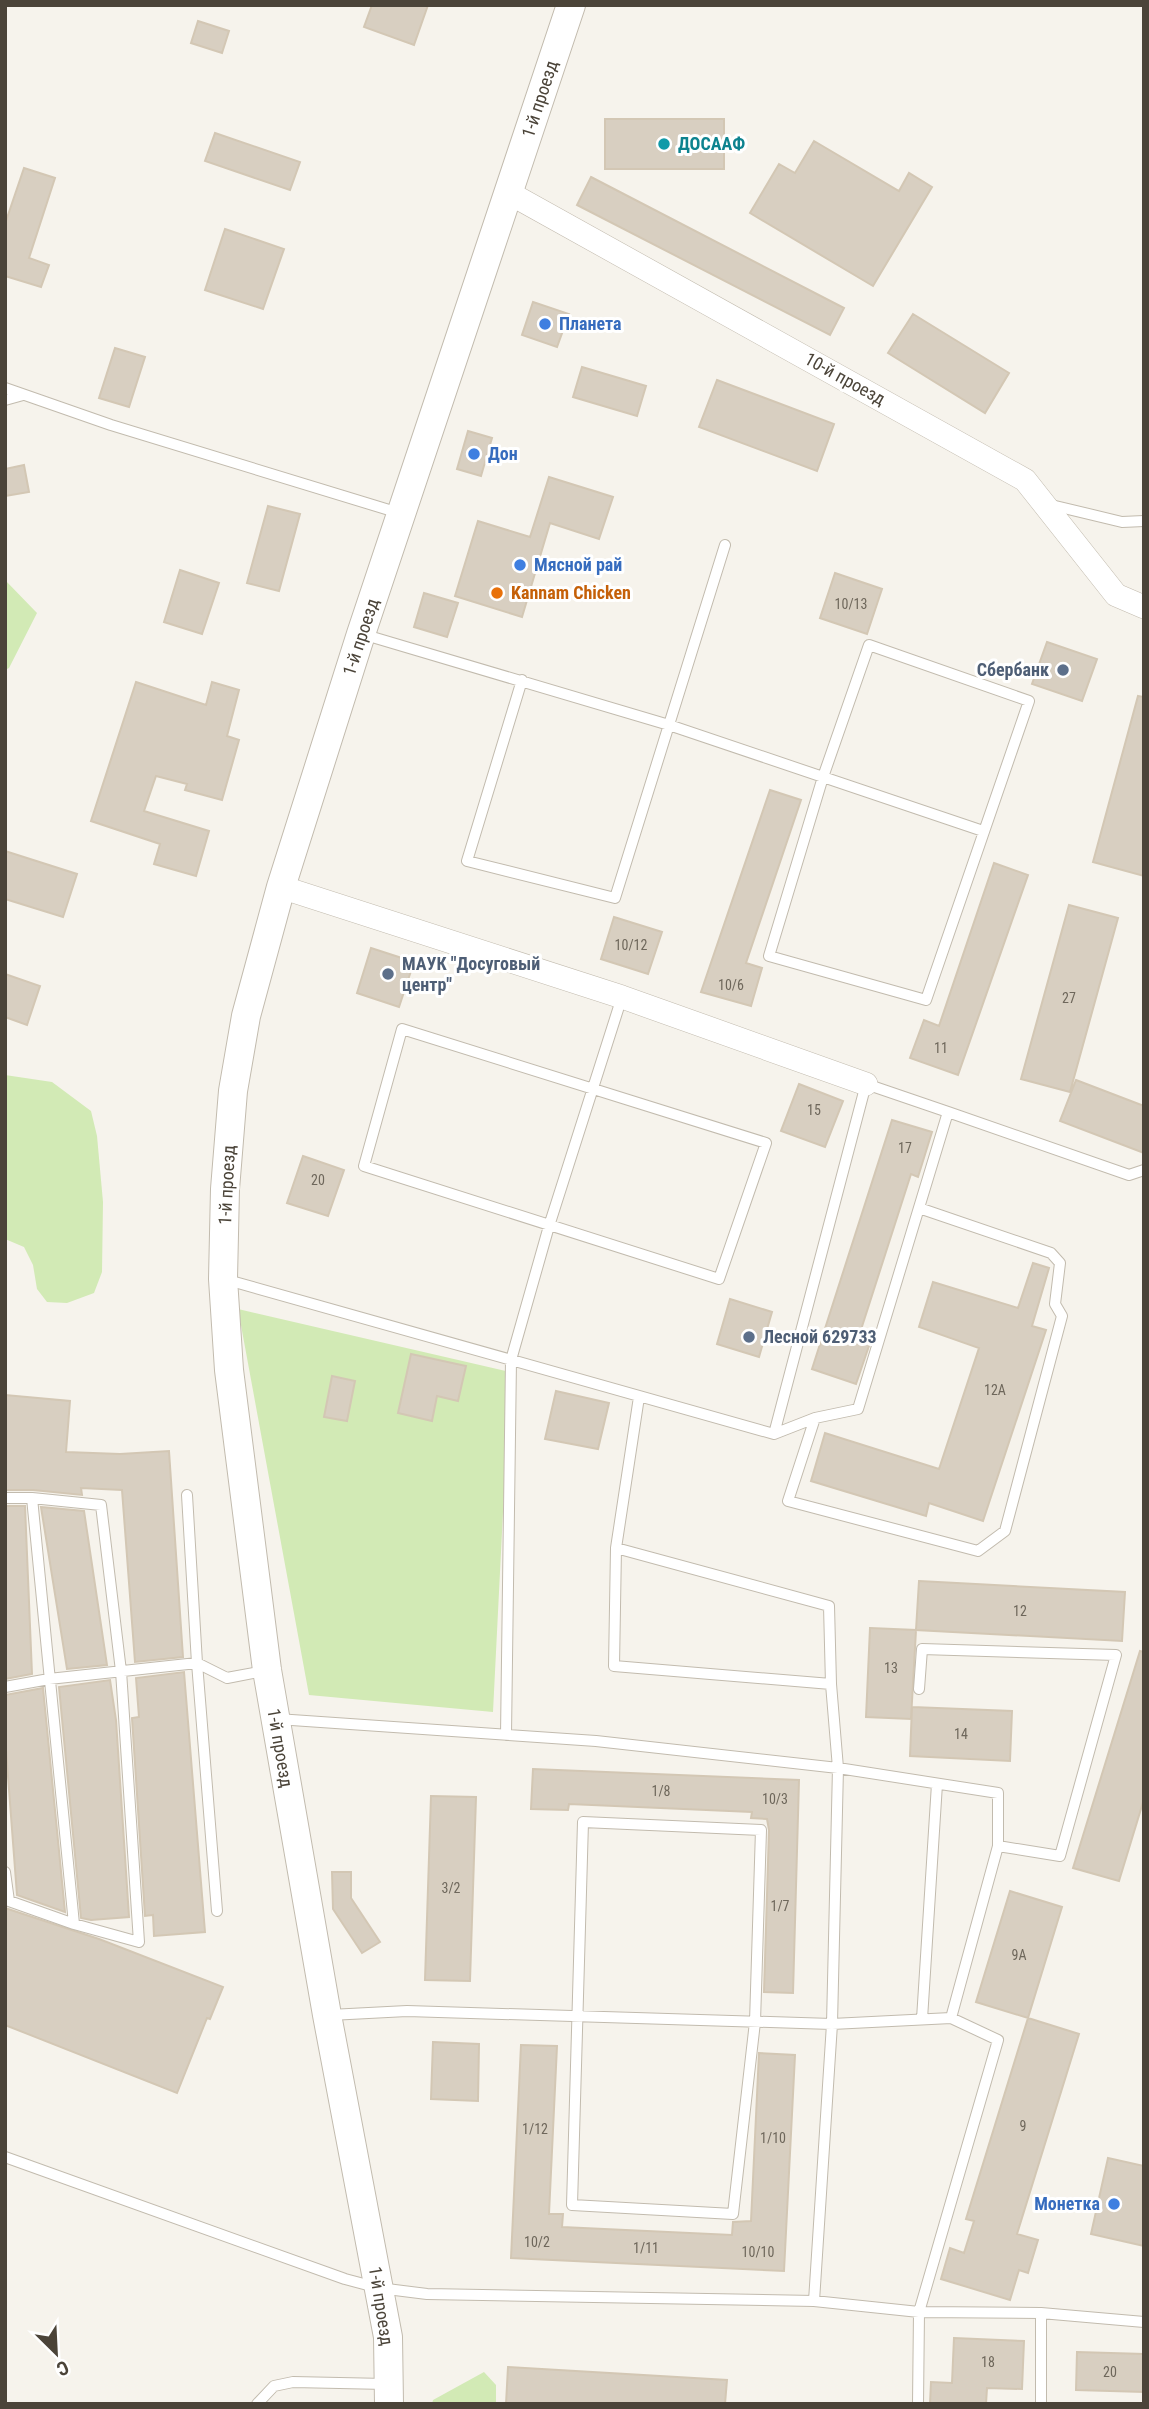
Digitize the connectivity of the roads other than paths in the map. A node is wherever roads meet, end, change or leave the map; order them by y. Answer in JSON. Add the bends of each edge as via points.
{"nodes":[{"id":1,"x":571,"y":5,"type":"edge"},
{"id":2,"x":509,"y":193,"type":"junction"},
{"id":3,"x":5,"y":388,"type":"edge"},
{"id":4,"x":23,"y":395,"type":"junction"},
{"id":5,"x":5,"y":400,"type":"edge"},
{"id":6,"x":1044,"y":503,"type":"junction"},
{"id":7,"x":402,"y":514,"type":"junction"},
{"id":8,"x":1144,"y":521,"type":"edge"},
{"id":9,"x":725,"y":545,"type":"dead end"},
{"id":10,"x":1144,"y":607,"type":"edge"},
{"id":11,"x":361,"y":634,"type":"junction"},
{"id":12,"x":522,"y":680,"type":"junction"},
{"id":13,"x":669,"y":725,"type":"junction"},
{"id":14,"x":823,"y":777,"type":"junction"},
{"id":15,"x":983,"y":831,"type":"junction"},
{"id":16,"x":281,"y":887,"type":"junction"},
{"id":17,"x":622,"y":997,"type":"junction"},
{"id":18,"x":866,"y":1083,"type":"junction"},
{"id":19,"x":593,"y":1087,"type":"junction"},
{"id":20,"x":948,"y":1112,"type":"junction"},
{"id":21,"x":1144,"y":1170,"type":"edge"},
{"id":22,"x":919,"y":1208,"type":"junction"},
{"id":23,"x":548,"y":1226,"type":"junction"},
{"id":24,"x":223,"y":1279,"type":"junction"},
{"id":25,"x":511,"y":1360,"type":"junction"},
{"id":26,"x":639,"y":1397,"type":"junction"},
{"id":27,"x":815,"y":1418,"type":"junction"},
{"id":28,"x":774,"y":1434,"type":"junction"},
{"id":29,"x":187,"y":1494,"type":"dead end"},
{"id":30,"x":5,"y":1498,"type":"edge"},
{"id":31,"x":32,"y":1498,"type":"junction"},
{"id":32,"x":616,"y":1548,"type":"junction"},
{"id":33,"x":197,"y":1663,"type":"junction"},
{"id":34,"x":267,"y":1670,"type":"junction"},
{"id":35,"x":121,"y":1671,"type":"junction"},
{"id":36,"x":49,"y":1679,"type":"junction"},
{"id":37,"x":831,"y":1684,"type":"junction"},
{"id":38,"x":5,"y":1688,"type":"edge"},
{"id":39,"x":919,"y":1689,"type":"dead end"},
{"id":40,"x":275,"y":1719,"type":"junction"},
{"id":41,"x":506,"y":1735,"type":"junction"},
{"id":42,"x":838,"y":1768,"type":"junction"},
{"id":43,"x":937,"y":1784,"type":"junction"},
{"id":44,"x":998,"y":1846,"type":"junction"},
{"id":45,"x":5,"y":1872,"type":"edge"},
{"id":46,"x":217,"y":1911,"type":"dead end"},
{"id":47,"x":74,"y":1924,"type":"junction"},
{"id":48,"x":327,"y":2015,"type":"junction"},
{"id":49,"x":576,"y":2016,"type":"junction"},
{"id":50,"x":951,"y":2018,"type":"junction"},
{"id":51,"x":922,"y":2019,"type":"junction"},
{"id":52,"x":755,"y":2022,"type":"junction"},
{"id":53,"x":832,"y":2024,"type":"junction"},
{"id":54,"x":5,"y":2157,"type":"edge"},
{"id":55,"x":379,"y":2288,"type":"junction"},
{"id":56,"x":814,"y":2301,"type":"junction"},
{"id":57,"x":919,"y":2312,"type":"junction"},
{"id":58,"x":1041,"y":2313,"type":"junction"},
{"id":59,"x":1144,"y":2322,"type":"edge"},
{"id":60,"x":389,"y":2394,"type":"edge"},
{"id":61,"x":257,"y":2404,"type":"edge"},
{"id":62,"x":918,"y":2404,"type":"edge"},
{"id":63,"x":1041,"y":2404,"type":"edge"}],
"edges":[{"from":1,"to":2,"type":"street","name":"1-й проезд"},
{"from":2,"to":6,"type":"street","name":"10-й проезд","via":[[1025,480]]},
{"from":2,"to":7,"type":"street","name":"1-й проезд"},
{"from":3,"to":4,"type":"lane"},
{"from":4,"to":5,"type":"lane"},
{"from":4,"to":7,"type":"lane"},
{"from":6,"to":8,"type":"lane","via":[[1122,522]]},
{"from":6,"to":10,"type":"street","name":"10-й проезд","via":[[1116,595]]},
{"from":7,"to":11,"type":"street","name":"1-й проезд"},
{"from":9,"to":13,"type":"lane"},
{"from":11,"to":12,"type":"lane"},
{"from":11,"to":16,"type":"street","name":"1-й проезд"},
{"from":12,"to":13,"type":"lane"},
{"from":12,"to":13,"type":"lane","via":[[467,861],[615,898]]},
{"from":13,"to":14,"type":"lane"},
{"from":14,"to":15,"type":"lane"},
{"from":14,"to":15,"type":"lane","via":[[869,645],[1029,701]]},
{"from":14,"to":15,"type":"lane","via":[[769,956],[926,1000]]},
{"from":16,"to":17,"type":"street"},
{"from":16,"to":24,"type":"street","name":"1-й проезд","via":[[246,1016],[233,1091]]},
{"from":17,"to":18,"type":"street"},
{"from":17,"to":19,"type":"lane"},
{"from":18,"to":20,"type":"lane"},
{"from":18,"to":28,"type":"lane"},
{"from":19,"to":23,"type":"lane"},
{"from":19,"to":23,"type":"lane","via":[[766,1143],[719,1279]]},
{"from":19,"to":23,"type":"lane","via":[[402,1029],[363,1166]]},
{"from":20,"to":21,"type":"lane","via":[[1129,1175]]},
{"from":20,"to":22,"type":"lane"},
{"from":22,"to":27,"type":"lane","via":[[858,1409]]},
{"from":22,"to":27,"type":"lane","via":[[1051,1253],[1060,1263],[1055,1304],[1062,1316],[1005,1531],[978,1550],[788,1501]]},
{"from":23,"to":25,"type":"lane"},
{"from":24,"to":25,"type":"lane"},
{"from":24,"to":34,"type":"street","name":"1-й проезд","via":[[229,1370]]},
{"from":25,"to":26,"type":"lane"},
{"from":25,"to":41,"type":"lane"},
{"from":26,"to":28,"type":"lane"},
{"from":26,"to":32,"type":"lane"},
{"from":27,"to":28,"type":"lane"},
{"from":29,"to":33,"type":"lane"},
{"from":30,"to":31,"type":"lane"},
{"from":31,"to":35,"type":"lane","via":[[102,1505]]},
{"from":31,"to":36,"type":"lane"},
{"from":32,"to":37,"type":"lane","via":[[829,1606]]},
{"from":32,"to":37,"type":"lane","via":[[614,1666]]},
{"from":33,"to":34,"type":"lane","via":[[227,1678]]},
{"from":33,"to":35,"type":"lane"},
{"from":33,"to":46,"type":"lane"},
{"from":34,"to":40,"type":"street","name":"1-й проезд"},
{"from":35,"to":36,"type":"lane"},
{"from":35,"to":47,"type":"lane","via":[[139,1942]]},
{"from":36,"to":38,"type":"lane"},
{"from":36,"to":47,"type":"lane"},
{"from":37,"to":42,"type":"lane"},
{"from":39,"to":44,"type":"lane","via":[[922,1649],[1116,1655],[1060,1856]]},
{"from":40,"to":41,"type":"lane"},
{"from":40,"to":48,"type":"street","name":"1-й проезд"},
{"from":41,"to":42,"type":"lane"},
{"from":42,"to":43,"type":"lane"},
{"from":42,"to":53,"type":"lane"},
{"from":43,"to":44,"type":"lane","via":[[998,1793]]},
{"from":43,"to":51,"type":"lane"},
{"from":44,"to":50,"type":"lane"},
{"from":45,"to":47,"type":"lane","via":[[9,1901]]},
{"from":48,"to":49,"type":"lane","via":[[407,2011]]},
{"from":48,"to":55,"type":"street","name":"1-й проезд"},
{"from":49,"to":52,"type":"lane"},
{"from":49,"to":52,"type":"lane","via":[[572,2205],[733,2214]]},
{"from":49,"to":52,"type":"lane","via":[[583,1822],[761,1830]]},
{"from":50,"to":51,"type":"lane"},
{"from":50,"to":57,"type":"lane","via":[[998,2039]]},
{"from":51,"to":53,"type":"lane"},
{"from":52,"to":53,"type":"lane"},
{"from":53,"to":56,"type":"lane"},
{"from":54,"to":55,"type":"lane"},
{"from":55,"to":56,"type":"lane","via":[[427,2294]]},
{"from":55,"to":60,"type":"street","name":"1-й проезд","via":[[388,2337]]},
{"from":56,"to":57,"type":"lane"},
{"from":57,"to":58,"type":"lane"},
{"from":57,"to":62,"type":"lane"},
{"from":58,"to":59,"type":"lane"},
{"from":58,"to":63,"type":"lane"},
{"from":60,"to":61,"type":"lane","via":[[293,2382],[274,2386]]}]}
